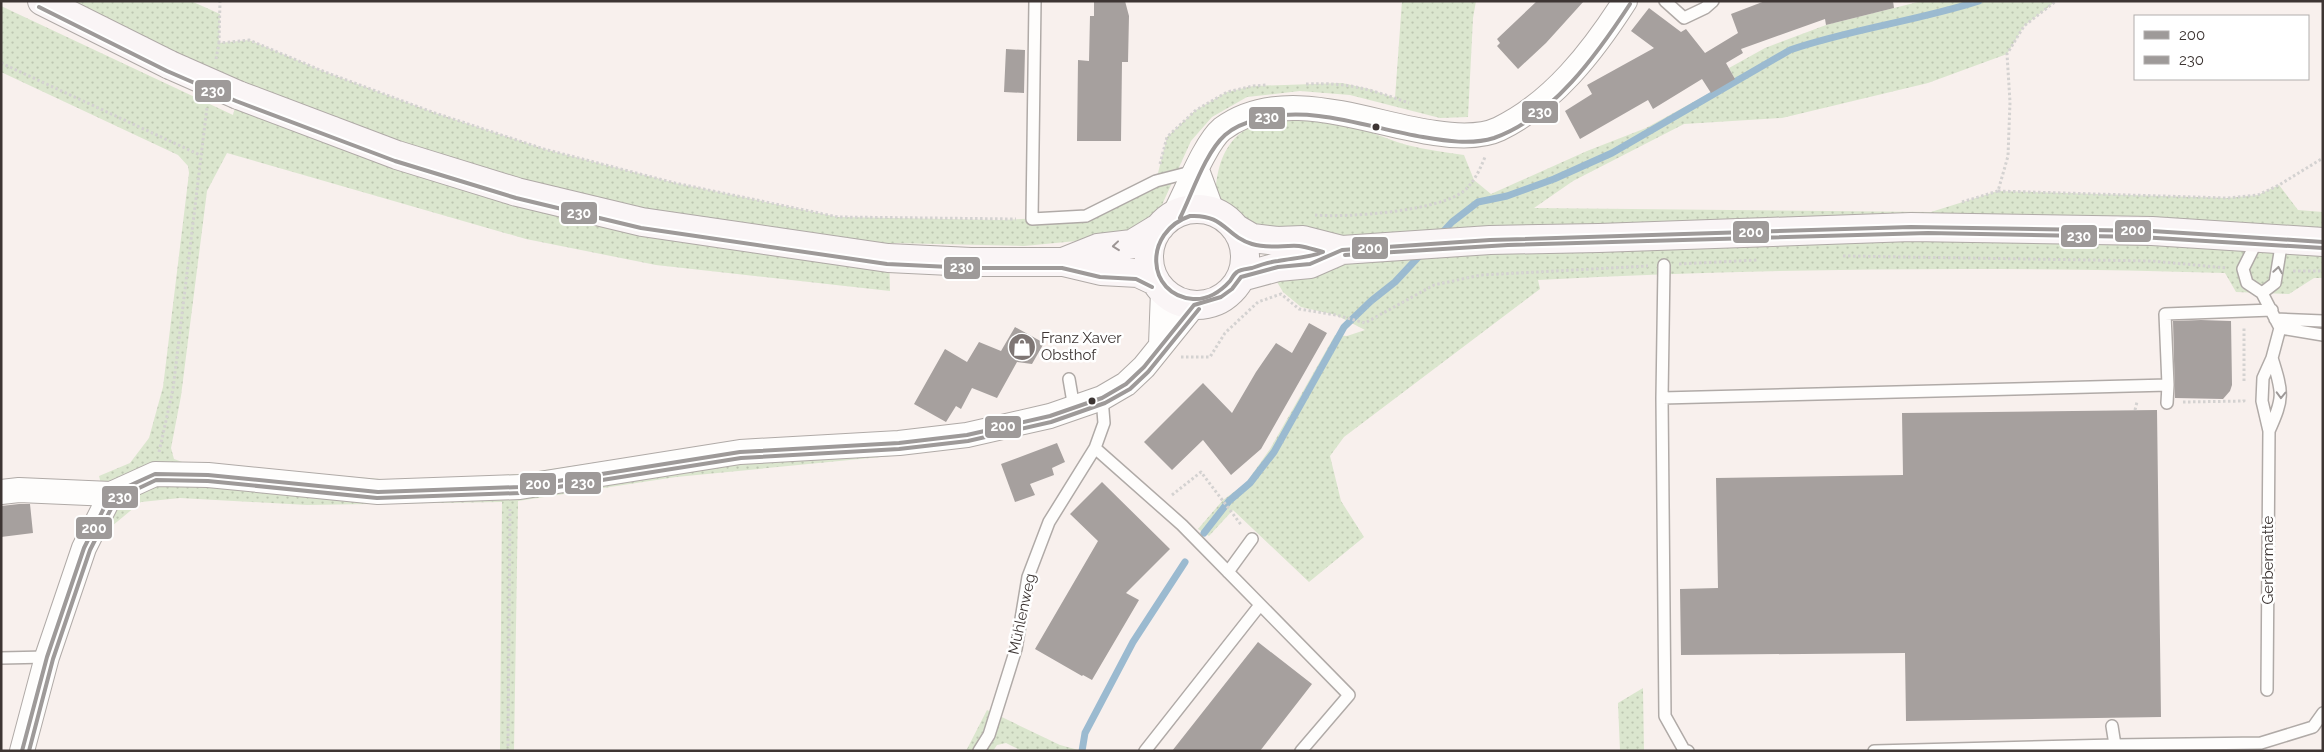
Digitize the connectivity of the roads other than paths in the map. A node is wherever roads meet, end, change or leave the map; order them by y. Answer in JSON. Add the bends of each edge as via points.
{"nodes":[{"id":1,"x":42,"y":1,"type":"edge"},
{"id":2,"x":1035,"y":1,"type":"edge"},
{"id":3,"x":1625,"y":1,"type":"edge"},
{"id":4,"x":1665,"y":1,"type":"edge"},
{"id":5,"x":1713,"y":1,"type":"edge"},
{"id":6,"x":1197,"y":170,"type":"junction"},
{"id":7,"x":1212,"y":211,"type":"junction"},
{"id":8,"x":1167,"y":220,"type":"junction"},
{"id":9,"x":1235,"y":228,"type":"junction"},
{"id":10,"x":2270,"y":240,"type":"junction"},
{"id":11,"x":2323,"y":242,"type":"edge"},
{"id":12,"x":1342,"y":250,"type":"junction"},
{"id":13,"x":1063,"y":262,"type":"junction"},
{"id":14,"x":1664,"y":265,"type":"road end"},
{"id":15,"x":1240,"y":278,"type":"junction"},
{"id":16,"x":1159,"y":286,"type":"junction"},
{"id":17,"x":2262,"y":293,"type":"junction"},
{"id":18,"x":1194,"y":305,"type":"junction"},
{"id":19,"x":2276,"y":319,"type":"junction"},
{"id":20,"x":2323,"y":321,"type":"edge"},
{"id":21,"x":2323,"y":335,"type":"edge"},
{"id":22,"x":1159,"y":348,"type":"junction"},
{"id":23,"x":2272,"y":358,"type":"junction"},
{"id":24,"x":1069,"y":379,"type":"dead end"},
{"id":25,"x":2168,"y":385,"type":"junction"},
{"id":26,"x":1102,"y":398,"type":"junction"},
{"id":27,"x":1662,"y":398,"type":"junction"},
{"id":28,"x":2167,"y":403,"type":"road end"},
{"id":29,"x":1074,"y":408,"type":"junction"},
{"id":30,"x":2269,"y":431,"type":"junction"},
{"id":31,"x":1095,"y":448,"type":"junction"},
{"id":32,"x":1,"y":492,"type":"edge"},
{"id":33,"x":111,"y":494,"type":"junction"},
{"id":34,"x":1252,"y":539,"type":"dead end"},
{"id":35,"x":1228,"y":572,"type":"junction"},
{"id":36,"x":1260,"y":604,"type":"junction"},
{"id":37,"x":47,"y":657,"type":"junction"},
{"id":38,"x":1,"y":658,"type":"edge"},
{"id":39,"x":2268,"y":690,"type":"dead end"},
{"id":40,"x":2323,"y":713,"type":"edge"},
{"id":41,"x":2112,"y":726,"type":"dead end"},
{"id":42,"x":2115,"y":745,"type":"junction"},
{"id":43,"x":22,"y":751,"type":"edge"},
{"id":44,"x":979,"y":751,"type":"edge"},
{"id":45,"x":1145,"y":751,"type":"edge"},
{"id":46,"x":1301,"y":751,"type":"edge"},
{"id":47,"x":1688,"y":751,"type":"edge"},
{"id":48,"x":1874,"y":751,"type":"edge"}],
"edges":[{"from":1,"to":13,"type":"main road","bridge":true,"via":[[238,95],[397,155],[517,192],[642,222],[888,258]]},
{"from":2,"to":6,"type":"lane","via":[[1032,219],[1086,216],[1156,181]]},
{"from":3,"to":6,"type":"street","via":[[1581,62],[1556,88],[1498,130],[1452,136],[1403,129],[1318,108],[1281,108],[1250,115],[1222,130],[1208,146]]},
{"from":4,"to":5,"type":"lane","via":[[1684,18]]},
{"from":6,"to":7,"type":"street"},
{"from":6,"to":8,"type":"street"},
{"from":7,"to":8,"type":"main road","via":[[1193,209]]},
{"from":7,"to":9,"type":"main road"},
{"from":8,"to":13,"type":"main road","one_way":true,"via":[[1132,244],[1098,248]]},
{"from":8,"to":16,"type":"main road","via":[[1154,235],[1149,253],[1151,273]]},
{"from":9,"to":12,"type":"main road","via":[[1252,238],[1303,240]]},
{"from":9,"to":15,"type":"main road","via":[[1241,237],[1245,257]]},
{"from":10,"to":11,"type":"main road"},
{"from":10,"to":12,"type":"main road","via":[[2152,231],[1911,226],[1490,240]]},
{"from":17,"to":10,"type":"lane","one_way":true,"via":[[2276,283],[2278,271]]},
{"from":10,"to":17,"type":"lane","via":[[2243,269],[2247,283]]},
{"from":12,"to":15,"type":"main road","via":[[1310,264],[1278,267]]},
{"from":13,"to":16,"type":"main road","via":[[1102,271],[1138,273]]},
{"from":14,"to":27,"type":"lane"},
{"from":15,"to":18,"type":"main road","via":[[1233,290],[1222,298]]},
{"from":16,"to":18,"type":"main road","via":[[1172,298]]},
{"from":16,"to":22,"type":"street"},
{"from":17,"to":19,"type":"lane"},
{"from":18,"to":22,"type":"street"},
{"from":19,"to":20,"type":"lane"},
{"from":19,"to":21,"type":"lane"},
{"from":19,"to":23,"type":"lane","name":"Gerbermatte"},
{"from":19,"to":25,"type":"lane","via":[[2245,310],[2165,314]]},
{"from":22,"to":26,"type":"street","via":[[1126,384]]},
{"from":23,"to":30,"type":"lane","name":"Gerbermatte","via":[[2263,378],[2262,401]]},
{"from":23,"to":30,"type":"lane","name":"Gerbermatte","one_way":true,"via":[[2281,388],[2280,406]]},
{"from":24,"to":29,"type":"lane"},
{"from":25,"to":27,"type":"lane"},
{"from":25,"to":28,"type":"lane"},
{"from":26,"to":29,"type":"street"},
{"from":26,"to":31,"type":"lane","name":"Mühlenweg","via":[[1104,423]]},
{"from":27,"to":47,"type":"lane","via":[[1666,716],[1684,750]]},
{"from":29,"to":33,"type":"street","via":[[967,435],[899,443],[740,452],[510,487],[378,492],[208,475],[155,474]]},
{"from":30,"to":39,"type":"lane","name":"Gerbermatte"},
{"from":31,"to":35,"type":"lane","via":[[1159,504]]},
{"from":31,"to":44,"type":"lane","name":"Mühlenweg","via":[[1049,522],[1028,577],[1016,649],[996,715]]},
{"from":32,"to":33,"type":"street"},
{"from":33,"to":37,"type":"street","via":[[84,548]]},
{"from":34,"to":35,"type":"lane"},
{"from":35,"to":36,"type":"lane"},
{"from":36,"to":45,"type":"lane"},
{"from":36,"to":46,"type":"lane","via":[[1349,695]]},
{"from":37,"to":38,"type":"lane"},
{"from":37,"to":43,"type":"street"},
{"from":40,"to":42,"type":"lane","via":[[2313,727],[2261,743]]},
{"from":41,"to":42,"type":"lane"},
{"from":42,"to":48,"type":"lane"}]}
